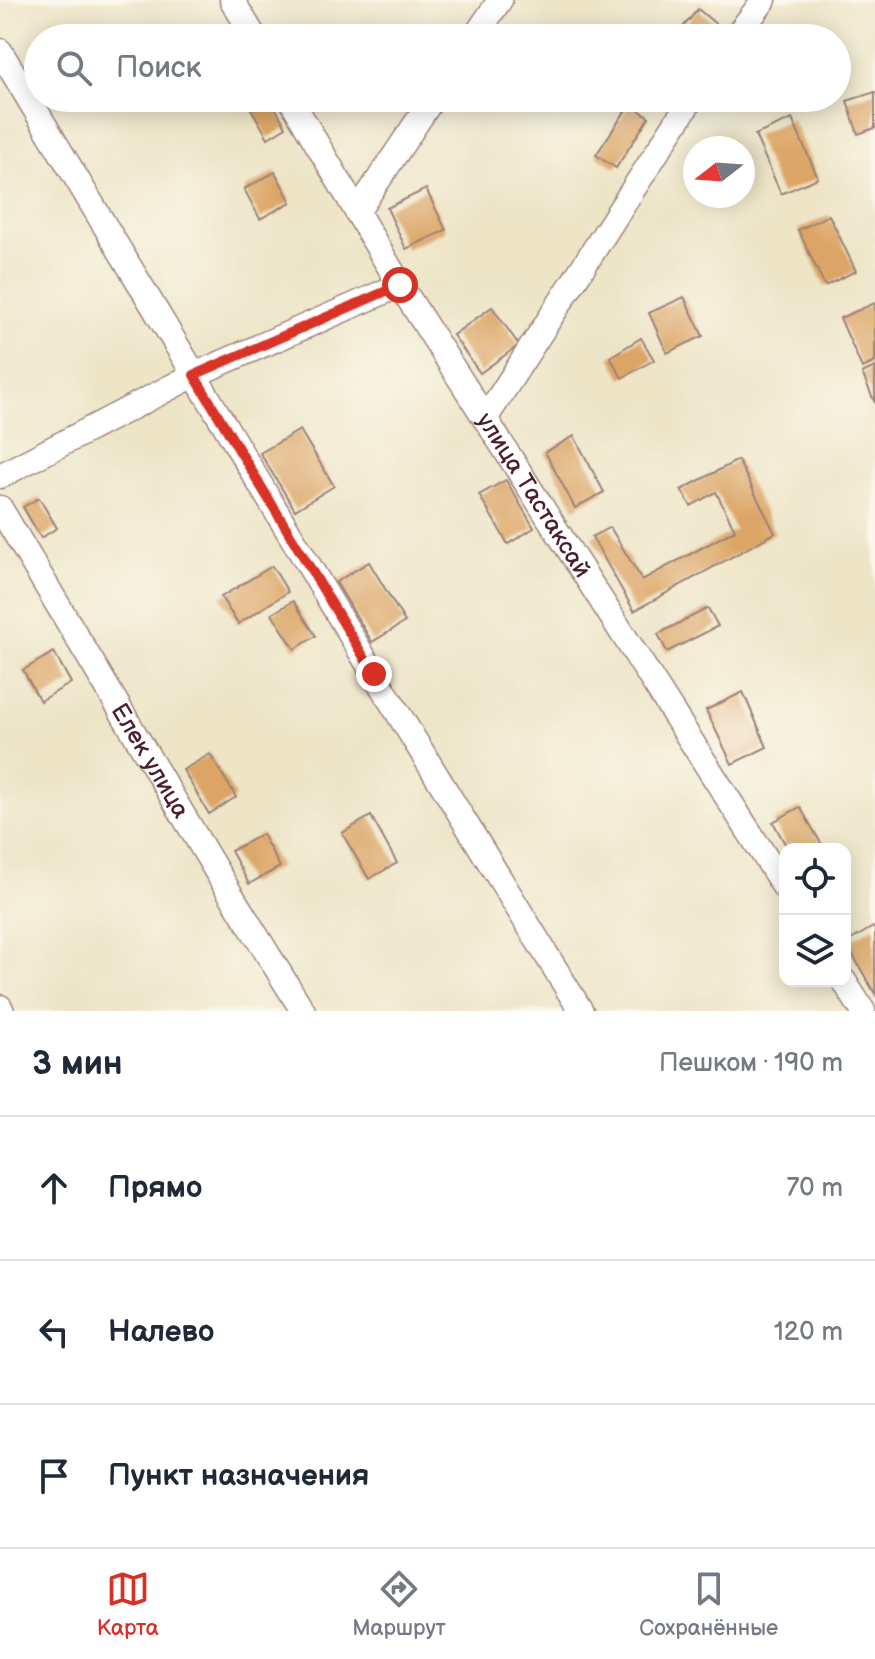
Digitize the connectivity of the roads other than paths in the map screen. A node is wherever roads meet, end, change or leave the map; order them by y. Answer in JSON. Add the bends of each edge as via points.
{"nodes":[{"id":1,"x":232,"y":0,"type":"edge"},
{"id":2,"x":500,"y":0,"type":"edge"},
{"id":3,"x":764,"y":0,"type":"edge"},
{"id":4,"x":247,"y":24,"type":"edge"},
{"id":5,"x":484,"y":24,"type":"edge"},
{"id":6,"x":746,"y":24,"type":"edge"},
{"id":7,"x":0,"y":51,"type":"edge"},
{"id":8,"x":24,"y":91,"type":"edge"},
{"id":9,"x":37,"y":112,"type":"edge"},
{"id":10,"x":298,"y":112,"type":"edge"},
{"id":11,"x":424,"y":112,"type":"edge"},
{"id":12,"x":683,"y":112,"type":"edge"},
{"id":13,"x":357,"y":212,"type":"junction"},
{"id":14,"x":400,"y":285,"type":"junction"},
{"id":15,"x":194,"y":375,"type":"junction"},
{"id":16,"x":485,"y":419,"type":"junction"},
{"id":17,"x":0,"y":476,"type":"edge"},
{"id":18,"x":0,"y":508,"type":"edge"},
{"id":19,"x":779,"y":879,"type":"edge"},
{"id":20,"x":848,"y":987,"type":"edge"},
{"id":21,"x":303,"y":1011,"type":"edge"},
{"id":22,"x":581,"y":1011,"type":"edge"},
{"id":23,"x":863,"y":1011,"type":"edge"}],
"edges":[{"from":1,"to":4,"type":"street"},
{"from":2,"to":5,"type":"street"},
{"from":3,"to":6,"type":"street"},
{"from":7,"to":8,"type":"street"},
{"from":9,"to":15,"type":"street"},
{"from":10,"to":13,"type":"street","name":"улица Тастаксай"},
{"from":11,"to":13,"type":"street"},
{"from":12,"to":16,"type":"street"},
{"from":13,"to":14,"type":"street","name":"улица Тастаксай"},
{"from":14,"to":15,"type":"street"},
{"from":14,"to":16,"type":"street","name":"улица Тастаксай"},
{"from":15,"to":17,"type":"street"},
{"from":15,"to":22,"type":"street"},
{"from":16,"to":19,"type":"street","name":"улица Тастаксай"},
{"from":18,"to":21,"type":"street","name":"Елек улица"},
{"from":20,"to":23,"type":"street"}]}
